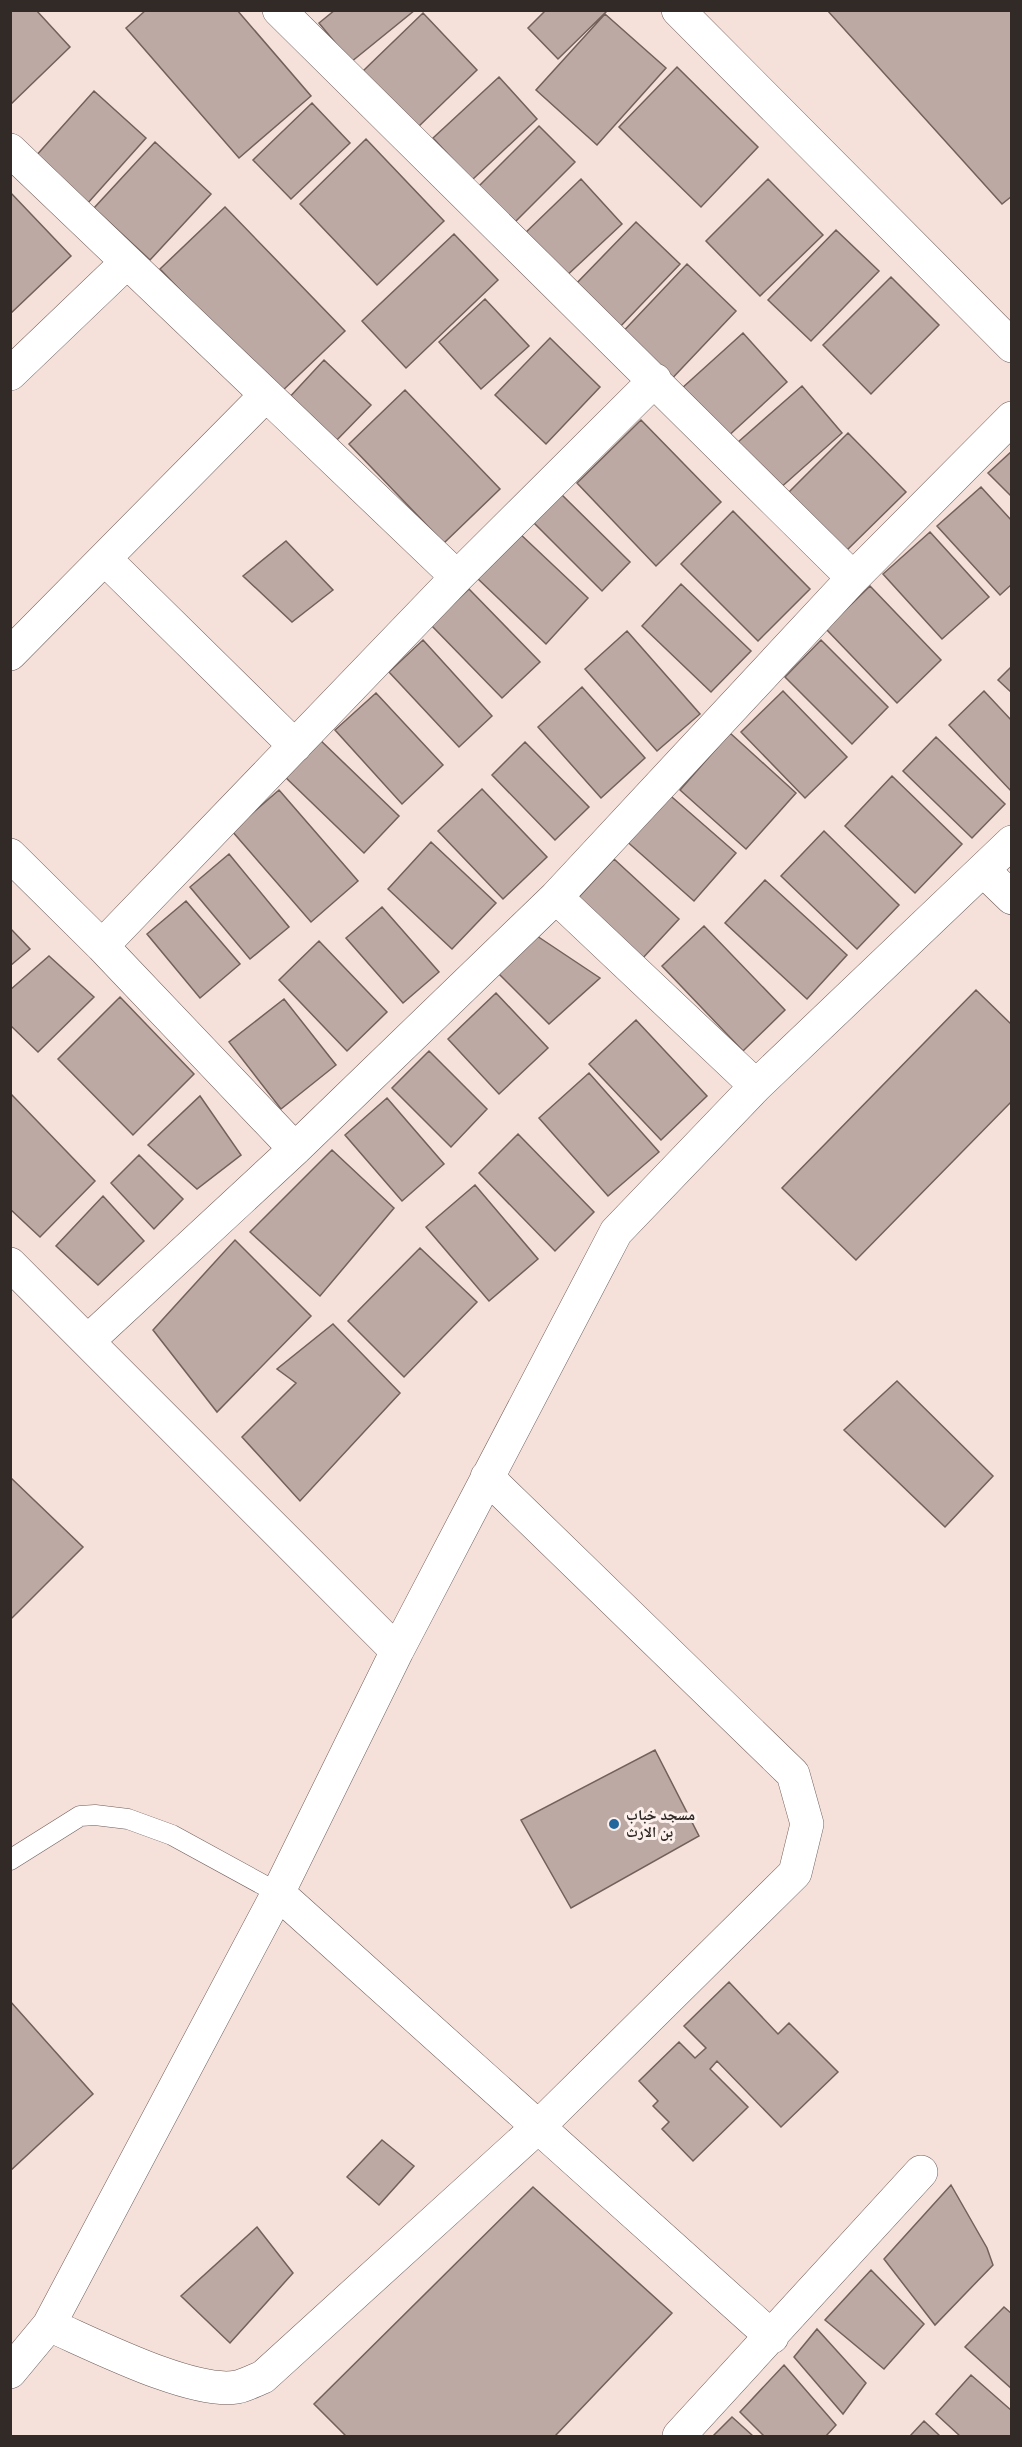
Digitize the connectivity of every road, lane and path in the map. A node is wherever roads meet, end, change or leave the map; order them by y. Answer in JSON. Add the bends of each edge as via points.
{"nodes":[{"id":1,"x":287,"y":13,"type":"edge"},
{"id":2,"x":694,"y":16,"type":"edge"},
{"id":3,"x":10,"y":150,"type":"edge"},
{"id":4,"x":126,"y":263,"type":"junction"},
{"id":5,"x":1011,"y":346,"type":"edge"},
{"id":6,"x":10,"y":375,"type":"edge"},
{"id":7,"x":655,"y":380,"type":"junction"},
{"id":8,"x":266,"y":395,"type":"junction"},
{"id":9,"x":1011,"y":418,"type":"edge"},
{"id":10,"x":105,"y":559,"type":"junction"},
{"id":11,"x":457,"y":577,"type":"junction"},
{"id":12,"x":853,"y":578,"type":"junction"},
{"id":13,"x":10,"y":654,"type":"edge"},
{"id":14,"x":295,"y":746,"type":"junction"},
{"id":15,"x":1011,"y":842,"type":"edge"},
{"id":16,"x":10,"y":855,"type":"edge"},
{"id":17,"x":984,"y":870,"type":"junction"},
{"id":18,"x":556,"y":897,"type":"junction"},
{"id":19,"x":1011,"y":898,"type":"edge"},
{"id":20,"x":102,"y":946,"type":"junction"},
{"id":21,"x":756,"y":1086,"type":"junction"},
{"id":22,"x":294,"y":1149,"type":"junction"},
{"id":23,"x":10,"y":1264,"type":"edge"},
{"id":24,"x":88,"y":1341,"type":"junction"},
{"id":25,"x":487,"y":1478,"type":"junction"},
{"id":26,"x":397,"y":1651,"type":"junction"},
{"id":27,"x":10,"y":1860,"type":"edge"},
{"id":28,"x":278,"y":1893,"type":"junction"},
{"id":29,"x":540,"y":2126,"type":"junction"},
{"id":30,"x":921,"y":2172,"type":"dead end"},
{"id":31,"x":49,"y":2325,"type":"junction"},
{"id":32,"x":772,"y":2337,"type":"junction"},
{"id":33,"x":10,"y":2372,"type":"edge"},
{"id":34,"x":679,"y":2436,"type":"edge"}],
"edges":[{"from":1,"to":7,"type":"street"},
{"from":2,"to":5,"type":"street"},
{"from":3,"to":4,"type":"street"},
{"from":4,"to":6,"type":"street"},
{"from":4,"to":8,"type":"street"},
{"from":7,"to":11,"type":"street"},
{"from":7,"to":12,"type":"street"},
{"from":8,"to":10,"type":"street"},
{"from":8,"to":11,"type":"street"},
{"from":9,"to":12,"type":"street"},
{"from":10,"to":13,"type":"street"},
{"from":10,"to":14,"type":"street"},
{"from":11,"to":14,"type":"street"},
{"from":12,"to":18,"type":"street"},
{"from":14,"to":20,"type":"street"},
{"from":15,"to":17,"type":"street"},
{"from":16,"to":20,"type":"street"},
{"from":17,"to":19,"type":"street"},
{"from":17,"to":21,"type":"street"},
{"from":18,"to":21,"type":"street"},
{"from":18,"to":22,"type":"street"},
{"from":20,"to":22,"type":"street"},
{"from":21,"to":25,"type":"street","via":[[616,1232]]},
{"from":22,"to":24,"type":"street"},
{"from":23,"to":24,"type":"street"},
{"from":24,"to":26,"type":"street"},
{"from":25,"to":26,"type":"street"},
{"from":25,"to":29,"type":"street","via":[[793,1773],[807,1824],[795,1873]]},
{"from":26,"to":28,"type":"street"},
{"from":27,"to":28,"type":"lane","via":[[80,1816],[128,1819],[172,1835]]},
{"from":28,"to":29,"type":"street"},
{"from":28,"to":31,"type":"street"},
{"from":29,"to":31,"type":"street","via":[[263,2377],[237,2387],[212,2387],[159,2373]]},
{"from":29,"to":32,"type":"street"},
{"from":30,"to":32,"type":"street"},
{"from":31,"to":33,"type":"street"},
{"from":32,"to":34,"type":"street"}]}
